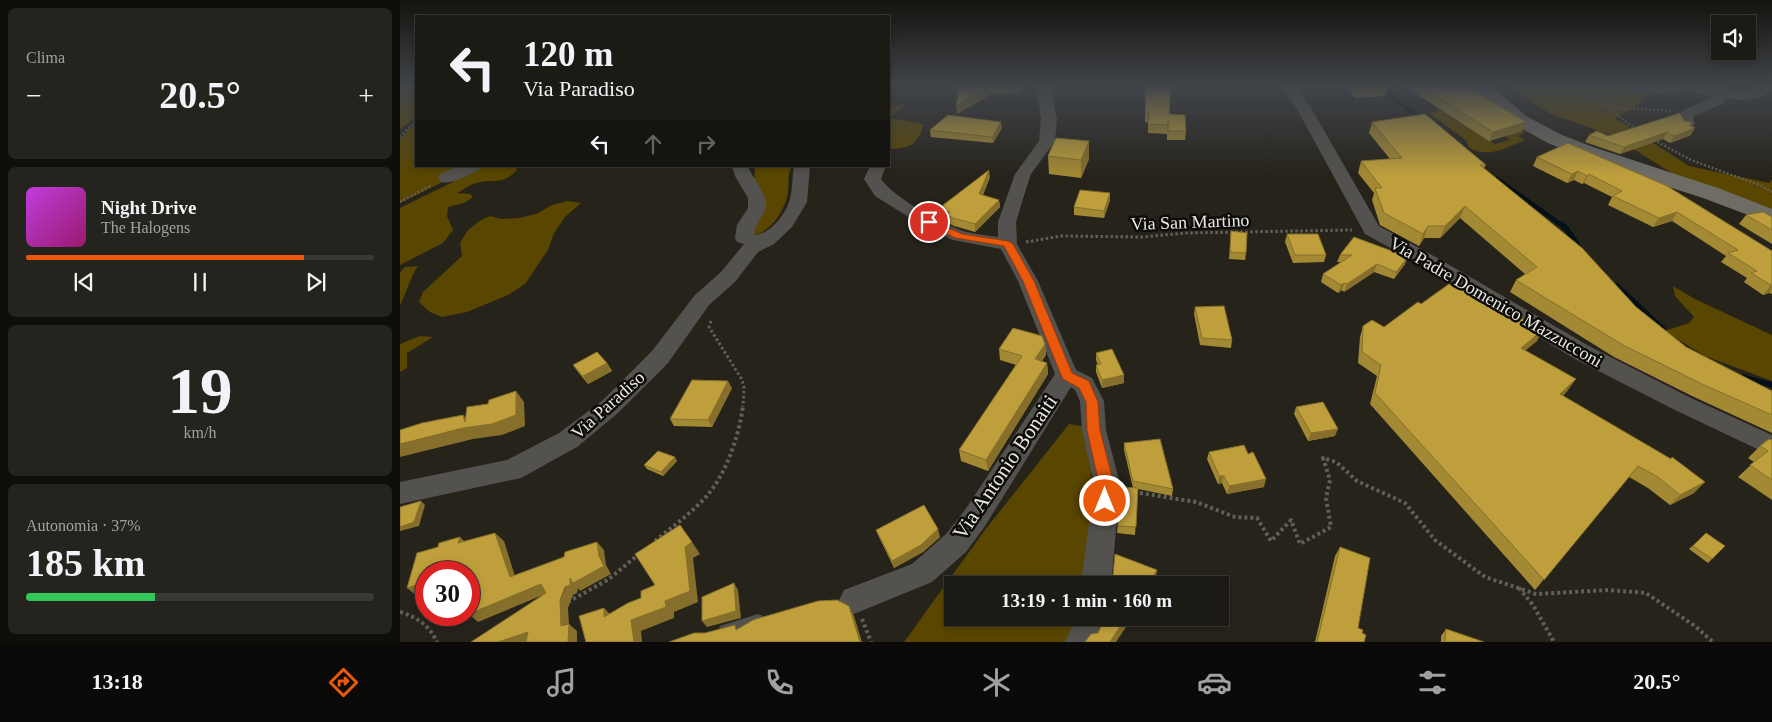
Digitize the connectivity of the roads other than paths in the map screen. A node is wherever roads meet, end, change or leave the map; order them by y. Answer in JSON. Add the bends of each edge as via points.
{"nodes":[{"id":1,"x":1048,"y":115,"type":"edge"},
{"id":2,"x":1308,"y":115,"type":"edge"},
{"id":3,"x":1513,"y":115,"type":"edge"},
{"id":4,"x":1693,"y":115,"type":"edge"},
{"id":5,"x":1688,"y":118,"type":"road end"},
{"id":6,"x":471,"y":167,"type":"edge"},
{"id":7,"x":740,"y":167,"type":"edge"},
{"id":8,"x":802,"y":167,"type":"edge"},
{"id":9,"x":878,"y":167,"type":"edge"},
{"id":10,"x":1648,"y":173,"type":"junction"},
{"id":11,"x":446,"y":178,"type":"road end"},
{"id":12,"x":1697,"y":208,"type":"edge"},
{"id":13,"x":1772,"y":217,"type":"edge"},
{"id":14,"x":767,"y":240,"type":"junction"},
{"id":15,"x":1010,"y":249,"type":"junction"},
{"id":16,"x":1067,"y":375,"type":"junction"},
{"id":17,"x":1772,"y":446,"type":"edge"},
{"id":18,"x":400,"y":492,"type":"edge"},
{"id":19,"x":1097,"y":576,"type":"edge"},
{"id":20,"x":847,"y":600,"type":"dead end"},
{"id":21,"x":775,"y":616,"type":"edge"},
{"id":22,"x":1088,"y":626,"type":"edge"},
{"id":23,"x":712,"y":635,"type":"edge"},
{"id":24,"x":1080,"y":642,"type":"edge"}],
"edges":[{"from":1,"to":15,"type":"street","via":[[1047,141],[1023,174],[1007,222]]},
{"from":2,"to":17,"type":"street","name":"Via Padre Domenico Mazzucconi","via":[[1372,230],[1581,352]]},
{"from":3,"to":10,"type":"main road","via":[[1597,157]]},
{"from":4,"to":5,"type":"street"},
{"from":6,"to":11,"type":"street"},
{"from":7,"to":14,"type":"street","via":[[757,198],[757,208],[746,225],[744,238],[754,242]]},
{"from":8,"to":14,"type":"street","name":"Via Paradiso","via":[[798,202],[786,223]]},
{"from":9,"to":15,"type":"street","via":[[872,179],[881,192],[929,222],[960,236]]},
{"from":10,"to":12,"type":"street","via":[[1673,194]]},
{"from":10,"to":13,"type":"main road"},
{"from":14,"to":18,"type":"street","name":"Via Paradiso","via":[[751,248],[728,277],[702,300],[660,357],[610,407],[568,440],[512,470]]},
{"from":15,"to":16,"type":"street","via":[[1028,281]]},
{"from":16,"to":19,"type":"street","via":[[1084,384],[1092,402],[1094,430],[1106,484]]},
{"from":16,"to":20,"type":"street","name":"Via Antonio Bonaiti","via":[[956,543],[922,573]]},
{"from":21,"to":23,"type":"lane"},
{"from":22,"to":24,"type":"street"}]}
